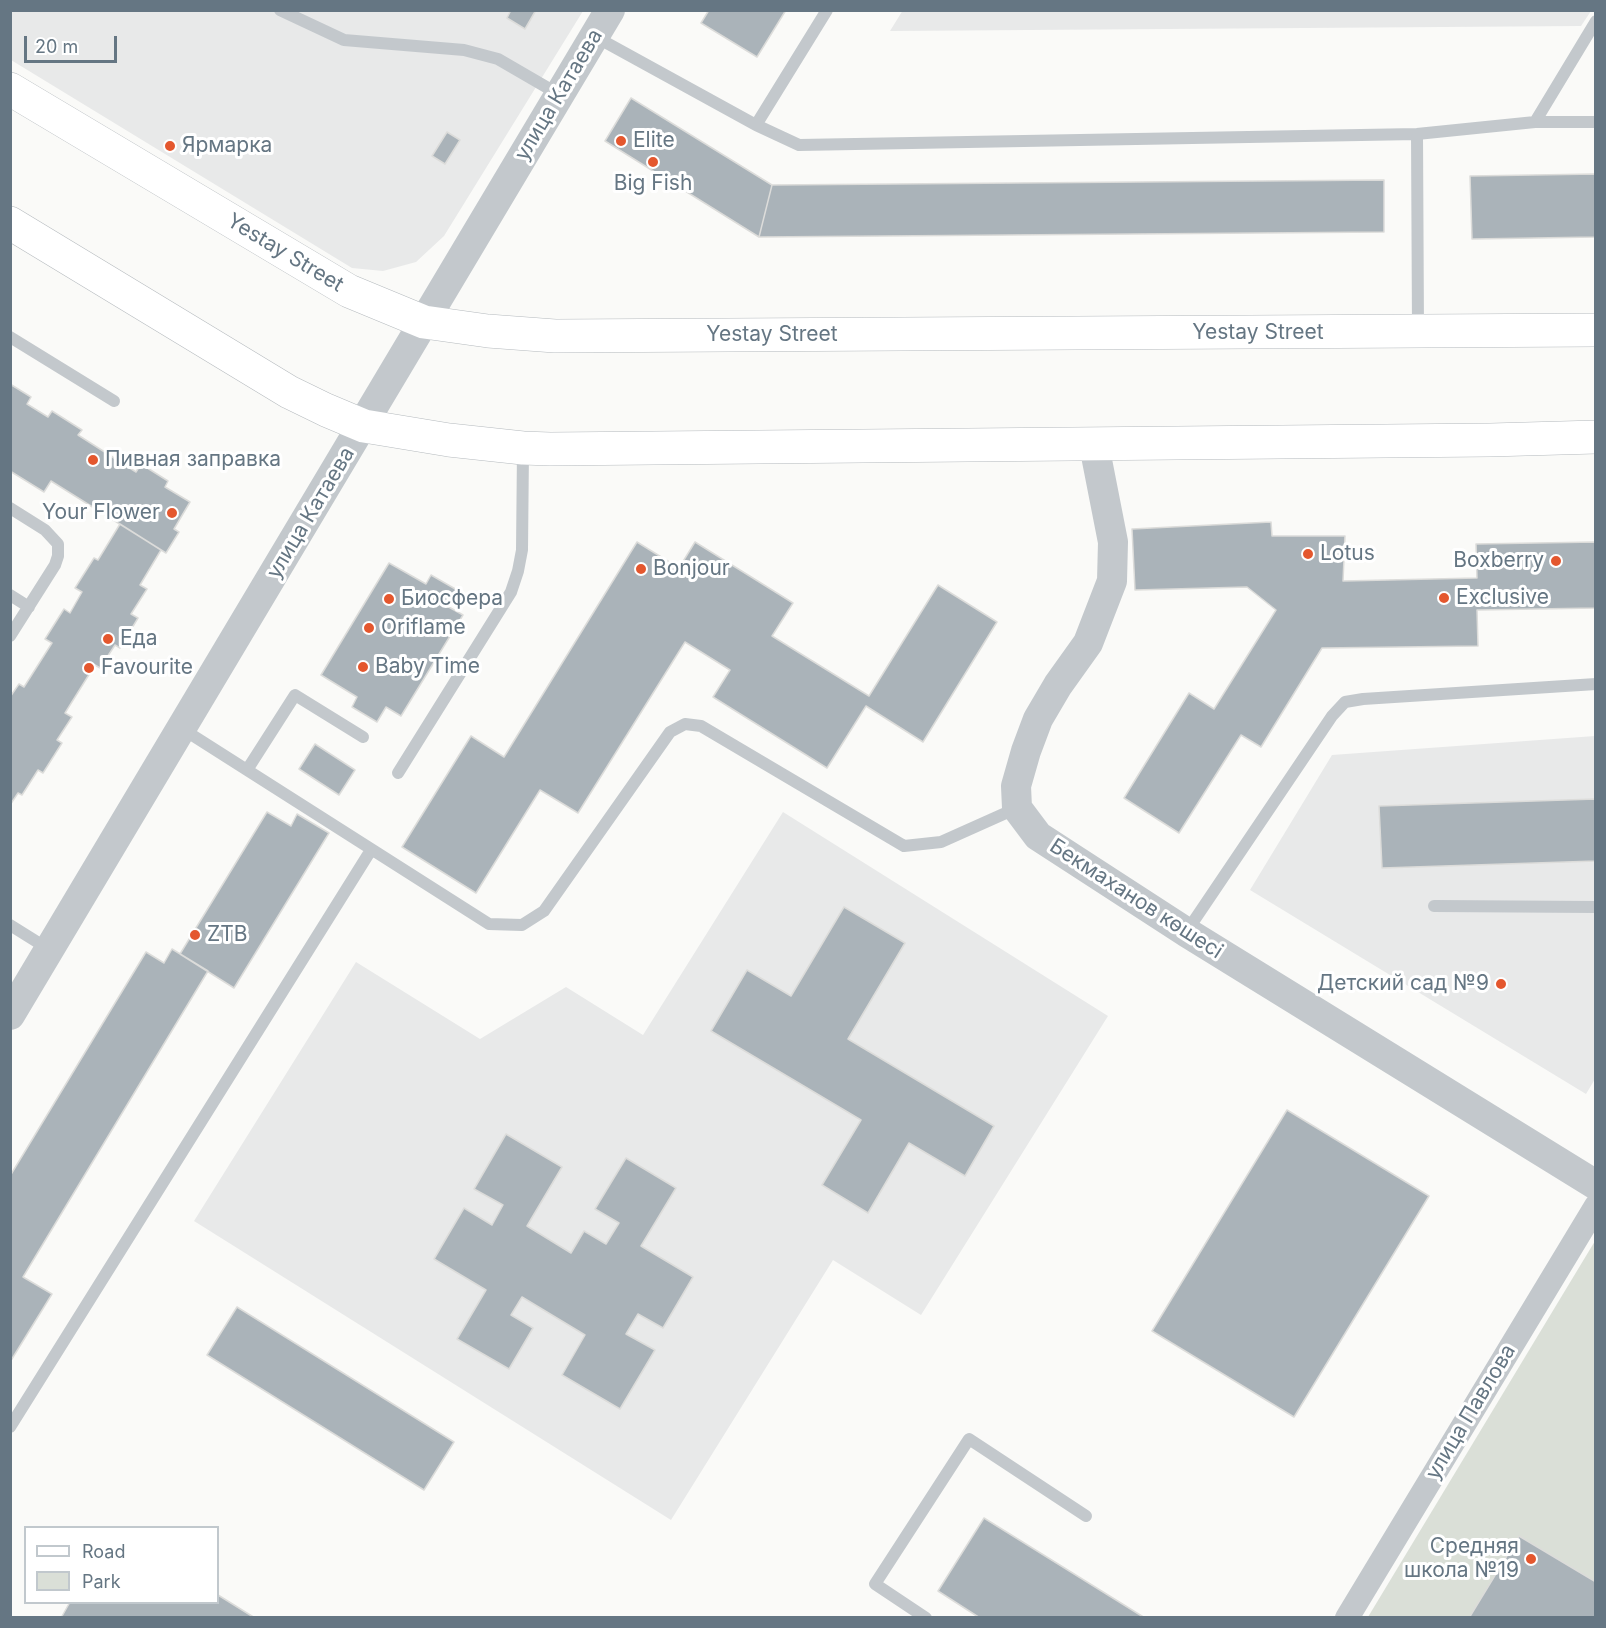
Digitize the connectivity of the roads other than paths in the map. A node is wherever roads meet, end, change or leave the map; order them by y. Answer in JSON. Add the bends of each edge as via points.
{"nodes":[{"id":1,"x":280,"y":10,"type":"edge"},
{"id":2,"x":610,"y":10,"type":"edge"},
{"id":3,"x":827,"y":10,"type":"edge"},
{"id":4,"x":1596,"y":21,"type":"edge"},
{"id":5,"x":594,"y":36,"type":"junction"},
{"id":6,"x":10,"y":89,"type":"edge"},
{"id":7,"x":560,"y":94,"type":"junction"},
{"id":8,"x":1535,"y":122,"type":"junction"},
{"id":9,"x":1596,"y":122,"type":"edge"},
{"id":10,"x":756,"y":125,"type":"junction"},
{"id":11,"x":1417,"y":134,"type":"junction"},
{"id":12,"x":10,"y":223,"type":"edge"},
{"id":13,"x":424,"y":322,"type":"junction"},
{"id":14,"x":1596,"y":330,"type":"edge"},
{"id":15,"x":1418,"y":332,"type":"junction"},
{"id":16,"x":10,"y":337,"type":"edge"},
{"id":17,"x":114,"y":402,"type":"dead end"},
{"id":18,"x":364,"y":426,"type":"junction"},
{"id":19,"x":1596,"y":437,"type":"edge"},
{"id":20,"x":1094,"y":445,"type":"junction"},
{"id":21,"x":523,"y":448,"type":"junction"},
{"id":22,"x":10,"y":508,"type":"edge"},
{"id":23,"x":10,"y":595,"type":"edge"},
{"id":24,"x":29,"y":607,"type":"junction"},
{"id":25,"x":10,"y":636,"type":"edge"},
{"id":26,"x":1596,"y":684,"type":"edge"},
{"id":27,"x":181,"y":728,"type":"junction"},
{"id":28,"x":363,"y":737,"type":"dead end"},
{"id":29,"x":247,"y":771,"type":"junction"},
{"id":30,"x":398,"y":773,"type":"dead end"},
{"id":31,"x":1017,"y":808,"type":"junction"},
{"id":32,"x":370,"y":850,"type":"junction"},
{"id":33,"x":1434,"y":906,"type":"dead end"},
{"id":34,"x":1596,"y":908,"type":"edge"},
{"id":35,"x":10,"y":925,"type":"edge"},
{"id":36,"x":1186,"y":932,"type":"junction"},
{"id":37,"x":50,"y":950,"type":"junction"},
{"id":38,"x":10,"y":1015,"type":"edge"},
{"id":39,"x":1596,"y":1185,"type":"edge"},
{"id":40,"x":1596,"y":1206,"type":"edge"},
{"id":41,"x":10,"y":1427,"type":"edge"},
{"id":42,"x":1086,"y":1516,"type":"dead end"},
{"id":43,"x":926,"y":1617,"type":"edge"},
{"id":44,"x":1347,"y":1617,"type":"edge"}],
"edges":[{"from":1,"to":7,"type":"lane","via":[[344,40],[464,50],[498,59]]},
{"from":2,"to":5,"type":"street","name":"улица Катаева"},
{"from":3,"to":10,"type":"lane"},
{"from":4,"to":8,"type":"lane"},
{"from":5,"to":7,"type":"street","name":"улица Катаева"},
{"from":5,"to":10,"type":"lane"},
{"from":6,"to":13,"type":"main road","name":"Yestay Street","via":[[349,291]]},
{"from":7,"to":13,"type":"street","name":"улица Катаева"},
{"from":8,"to":9,"type":"lane"},
{"from":8,"to":11,"type":"lane"},
{"from":10,"to":11,"type":"lane","via":[[799,145]]},
{"from":11,"to":15,"type":"lane"},
{"from":12,"to":18,"type":"main road","via":[[289,392]]},
{"from":13,"to":15,"type":"main road","name":"Yestay Street","via":[[555,336]]},
{"from":13,"to":18,"type":"street","name":"улица Катаева"},
{"from":14,"to":15,"type":"main road","name":"Yestay Street"},
{"from":16,"to":17,"type":"lane"},
{"from":18,"to":21,"type":"main road"},
{"from":18,"to":27,"type":"street","name":"улица Катаева"},
{"from":19,"to":20,"type":"main road"},
{"from":20,"to":21,"type":"main road"},
{"from":20,"to":31,"type":"street","via":[[1113,542],[1112,581],[1088,643],[1038,719],[1016,786]]},
{"from":21,"to":30,"type":"lane","via":[[522,550],[511,592]]},
{"from":22,"to":24,"type":"lane","via":[[45,530],[58,544],[55,565]]},
{"from":23,"to":24,"type":"lane"},
{"from":24,"to":25,"type":"lane"},
{"from":26,"to":36,"type":"lane","via":[[1345,702]]},
{"from":27,"to":29,"type":"lane"},
{"from":27,"to":37,"type":"street","name":"улица Катаева"},
{"from":28,"to":29,"type":"lane","via":[[295,694]]},
{"from":29,"to":32,"type":"lane"},
{"from":31,"to":32,"type":"lane","via":[[941,842],[904,846],[701,726],[685,724],[670,732],[544,910],[522,925],[489,924]]},
{"from":31,"to":36,"type":"street","name":"Бекмаханов көшесі","via":[[1038,836]]},
{"from":32,"to":41,"type":"lane"},
{"from":33,"to":34,"type":"lane"},
{"from":35,"to":37,"type":"lane"},
{"from":36,"to":39,"type":"street","name":"Бекмаханов көшесі"},
{"from":37,"to":38,"type":"street","name":"улица Катаева"},
{"from":40,"to":44,"type":"street","name":"улица Павлова"},
{"from":42,"to":43,"type":"lane","via":[[969,1439],[874,1584]]}]}
